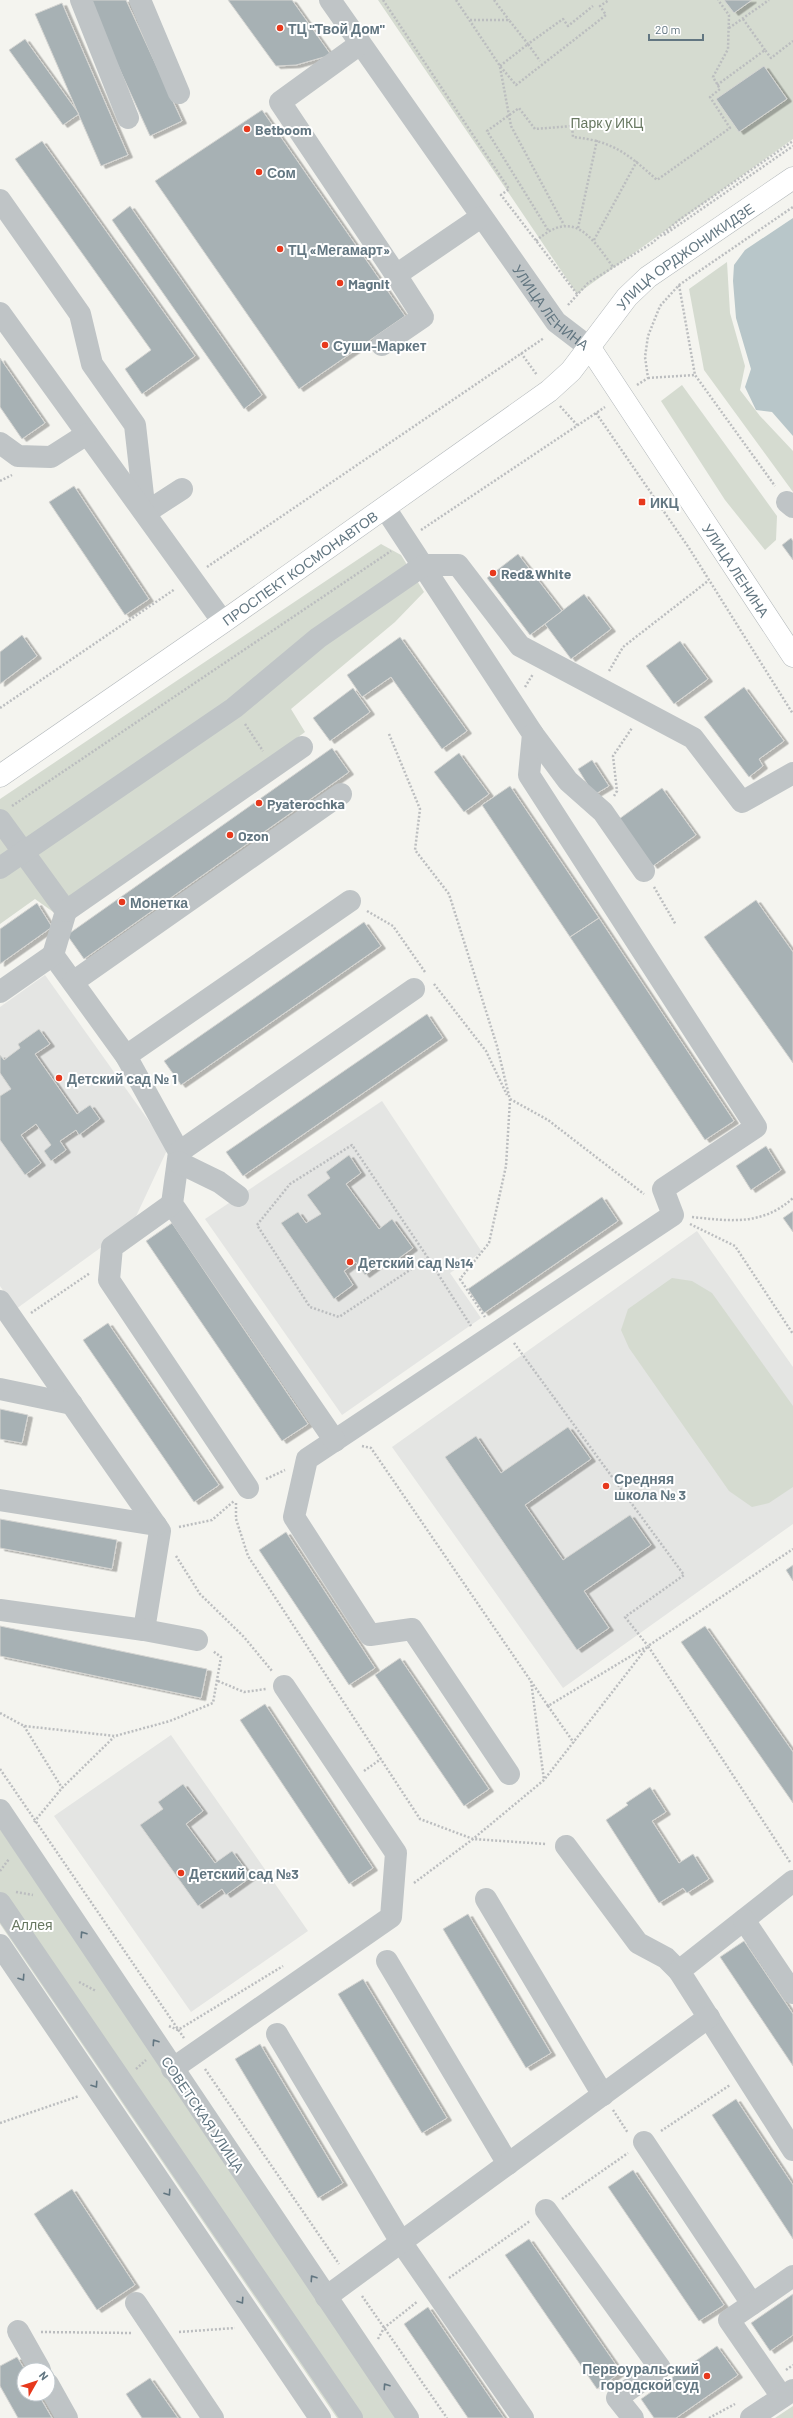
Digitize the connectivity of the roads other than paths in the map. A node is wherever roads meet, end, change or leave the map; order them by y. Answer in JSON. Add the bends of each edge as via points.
{"nodes":[{"id":1,"x":81,"y":0,"type":"edge"},
{"id":2,"x":140,"y":0,"type":"edge"},
{"id":3,"x":330,"y":0,"type":"edge"},
{"id":4,"x":360,"y":44,"type":"junction"},
{"id":5,"x":179,"y":93,"type":"dead end"},
{"id":6,"x":128,"y":118,"type":"dead end"},
{"id":7,"x":793,"y":178,"type":"edge"},
{"id":8,"x":0,"y":200,"type":"edge"},
{"id":9,"x":481,"y":217,"type":"junction"},
{"id":10,"x":396,"y":275,"type":"junction"},
{"id":11,"x":0,"y":314,"type":"edge"},
{"id":12,"x":382,"y":345,"type":"dead end"},
{"id":13,"x":590,"y":348,"type":"junction"},
{"id":14,"x":87,"y":434,"type":"junction"},
{"id":15,"x":0,"y":444,"type":"edge"},
{"id":16,"x":182,"y":489,"type":"dead end"},
{"id":17,"x":385,"y":508,"type":"junction"},
{"id":18,"x":145,"y":513,"type":"junction"},
{"id":19,"x":424,"y":565,"type":"junction"},
{"id":20,"x":223,"y":622,"type":"junction"},
{"id":21,"x":793,"y":656,"type":"edge"},
{"id":22,"x":533,"y":734,"type":"junction"},
{"id":23,"x":302,"y":747,"type":"dead end"},
{"id":24,"x":793,"y":773,"type":"edge"},
{"id":25,"x":0,"y":776,"type":"edge"},
{"id":26,"x":341,"y":794,"type":"dead end"},
{"id":27,"x":3,"y":815,"type":"edge"},
{"id":28,"x":23,"y":852,"type":"junction"},
{"id":29,"x":0,"y":868,"type":"edge"},
{"id":30,"x":644,"y":871,"type":"road end"},
{"id":31,"x":350,"y":901,"type":"road end"},
{"id":32,"x":66,"y":911,"type":"junction"},
{"id":33,"x":53,"y":955,"type":"junction"},
{"id":34,"x":423,"y":981,"type":"road end"},
{"id":35,"x":73,"y":982,"type":"junction"},
{"id":36,"x":0,"y":992,"type":"edge"},
{"id":37,"x":126,"y":1056,"type":"junction"},
{"id":38,"x":178,"y":1157,"type":"junction"},
{"id":39,"x":238,"y":1196,"type":"dead end"},
{"id":40,"x":172,"y":1204,"type":"junction"},
{"id":41,"x":0,"y":1300,"type":"edge"},
{"id":42,"x":0,"y":1389,"type":"edge"},
{"id":43,"x":72,"y":1404,"type":"junction"},
{"id":44,"x":335,"y":1441,"type":"junction"},
{"id":45,"x":248,"y":1488,"type":"road end"},
{"id":46,"x":0,"y":1500,"type":"edge"},
{"id":47,"x":158,"y":1528,"type":"junction"},
{"id":48,"x":0,"y":1610,"type":"edge"},
{"id":49,"x":144,"y":1630,"type":"junction"},
{"id":50,"x":198,"y":1640,"type":"road end"},
{"id":51,"x":284,"y":1686,"type":"road end"},
{"id":52,"x":509,"y":1774,"type":"dead end"},
{"id":53,"x":0,"y":1810,"type":"edge"},
{"id":54,"x":566,"y":1846,"type":"road end"},
{"id":55,"x":793,"y":1881,"type":"edge"},
{"id":56,"x":486,"y":1899,"type":"dead end"},
{"id":57,"x":0,"y":1903,"type":"edge"},
{"id":58,"x":744,"y":1920,"type":"junction"},
{"id":59,"x":0,"y":1946,"type":"edge"},
{"id":60,"x":387,"y":1961,"type":"dead end"},
{"id":61,"x":679,"y":1971,"type":"junction"},
{"id":62,"x":793,"y":1993,"type":"edge"},
{"id":63,"x":709,"y":2017,"type":"junction"},
{"id":64,"x":278,"y":2034,"type":"dead end"},
{"id":65,"x":172,"y":2068,"type":"junction"},
{"id":66,"x":603,"y":2095,"type":"junction"},
{"id":67,"x":640,"y":2144,"type":"road end"},
{"id":68,"x":793,"y":2150,"type":"edge"},
{"id":69,"x":508,"y":2164,"type":"junction"},
{"id":70,"x":546,"y":2210,"type":"road end"},
{"id":71,"x":401,"y":2242,"type":"junction"},
{"id":72,"x":793,"y":2276,"type":"edge"},
{"id":73,"x":326,"y":2297,"type":"junction"},
{"id":74,"x":136,"y":2303,"type":"dead end"},
{"id":75,"x":752,"y":2304,"type":"junction"},
{"id":76,"x":18,"y":2331,"type":"dead end"},
{"id":77,"x":35,"y":2362,"type":"edge"},
{"id":78,"x":788,"y":2393,"type":"edge"},
{"id":79,"x":56,"y":2398,"type":"edge"},
{"id":80,"x":67,"y":2418,"type":"edge"},
{"id":81,"x":213,"y":2418,"type":"edge"},
{"id":82,"x":320,"y":2418,"type":"edge"},
{"id":83,"x":352,"y":2418,"type":"edge"},
{"id":84,"x":408,"y":2418,"type":"edge"},
{"id":85,"x":524,"y":2418,"type":"edge"},
{"id":86,"x":633,"y":2418,"type":"edge"},
{"id":87,"x":752,"y":2418,"type":"edge"}],
"edges":[{"from":1,"to":6,"type":"street"},
{"from":2,"to":5,"type":"street"},
{"from":3,"to":4,"type":"street","name":"УЛИЦА ЛЕНИНА"},
{"from":4,"to":9,"type":"street","name":"УЛИЦА ЛЕНИНА"},
{"from":4,"to":10,"type":"street","via":[[280,102]]},
{"from":7,"to":13,"type":"main road","name":"УЛИЦА ОРДЖОНИКИДЗЕ","via":[[671,261],[627,296]]},
{"from":8,"to":18,"type":"street","via":[[80,314],[92,364],[135,424]]},
{"from":9,"to":10,"type":"street"},
{"from":9,"to":13,"type":"street","name":"УЛИЦА ЛЕНИНА","via":[[556,322]]},
{"from":10,"to":12,"type":"street","via":[[424,317]]},
{"from":11,"to":14,"type":"street"},
{"from":13,"to":17,"type":"main road","name":"ПРОСПЕКТ КОСМОНАВТОВ","via":[[571,371],[549,391]]},
{"from":13,"to":21,"type":"main road","name":"УЛИЦА ЛЕНИНА"},
{"from":14,"to":15,"type":"street","via":[[51,457],[18,456]]},
{"from":14,"to":18,"type":"street"},
{"from":16,"to":18,"type":"street"},
{"from":17,"to":19,"type":"street"},
{"from":17,"to":20,"type":"main road","name":"ПРОСПЕКТ КОСМОНАВТОВ"},
{"from":18,"to":20,"type":"street"},
{"from":19,"to":22,"type":"street"},
{"from":19,"to":24,"type":"street","via":[[458,565],[520,646],[693,738],[742,802]]},
{"from":19,"to":28,"type":"street","via":[[318,638],[234,708]]},
{"from":20,"to":25,"type":"main road","name":"ПРОСПЕКТ КОСМОНАВТОВ"},
{"from":22,"to":30,"type":"street","via":[[568,781],[603,812]]},
{"from":22,"to":44,"type":"street","via":[[529,775],[756,1127],[663,1189],[673,1216]]},
{"from":23,"to":32,"type":"street"},
{"from":26,"to":35,"type":"street"},
{"from":27,"to":28,"type":"street"},
{"from":28,"to":29,"type":"street"},
{"from":28,"to":32,"type":"street"},
{"from":31,"to":37,"type":"street"},
{"from":32,"to":33,"type":"street"},
{"from":33,"to":35,"type":"street"},
{"from":33,"to":36,"type":"street"},
{"from":34,"to":38,"type":"street"},
{"from":35,"to":37,"type":"street"},
{"from":37,"to":38,"type":"street"},
{"from":38,"to":39,"type":"street"},
{"from":38,"to":40,"type":"street"},
{"from":40,"to":44,"type":"street"},
{"from":40,"to":45,"type":"street","via":[[112,1247],[109,1280]]},
{"from":41,"to":43,"type":"street"},
{"from":42,"to":43,"type":"street"},
{"from":43,"to":47,"type":"street"},
{"from":44,"to":52,"type":"street","via":[[307,1459],[294,1517],[370,1635],[412,1629]]},
{"from":46,"to":47,"type":"street"},
{"from":47,"to":49,"type":"street"},
{"from":48,"to":49,"type":"street"},
{"from":49,"to":50,"type":"street"},
{"from":51,"to":65,"type":"street","via":[[396,1853],[391,1917]]},
{"from":65,"to":53,"type":"street","name":"СОВЕТСКАЯ УЛИЦА","one_way":true},
{"from":54,"to":61,"type":"street","via":[[638,1943],[666,1958]]},
{"from":55,"to":58,"type":"street"},
{"from":56,"to":66,"type":"street"},
{"from":57,"to":83,"type":"street"},
{"from":58,"to":61,"type":"street"},
{"from":58,"to":62,"type":"street"},
{"from":59,"to":82,"type":"street","one_way":true},
{"from":60,"to":69,"type":"street"},
{"from":61,"to":63,"type":"street"},
{"from":63,"to":66,"type":"street"},
{"from":63,"to":68,"type":"street"},
{"from":64,"to":71,"type":"street"},
{"from":73,"to":65,"type":"street","name":"СОВЕТСКАЯ УЛИЦА","one_way":true},
{"from":66,"to":69,"type":"street"},
{"from":67,"to":75,"type":"street"},
{"from":69,"to":71,"type":"street"},
{"from":70,"to":86,"type":"street","via":[[660,2368],[617,2398]]},
{"from":71,"to":73,"type":"street"},
{"from":71,"to":85,"type":"street"},
{"from":72,"to":75,"type":"street"},
{"from":84,"to":73,"type":"street","name":"СОВЕТСКАЯ УЛИЦА","one_way":true},
{"from":74,"to":81,"type":"street"},
{"from":75,"to":78,"type":"street","via":[[729,2320]]},
{"from":76,"to":77,"type":"street"},
{"from":78,"to":87,"type":"street"},
{"from":79,"to":80,"type":"street"}]}
